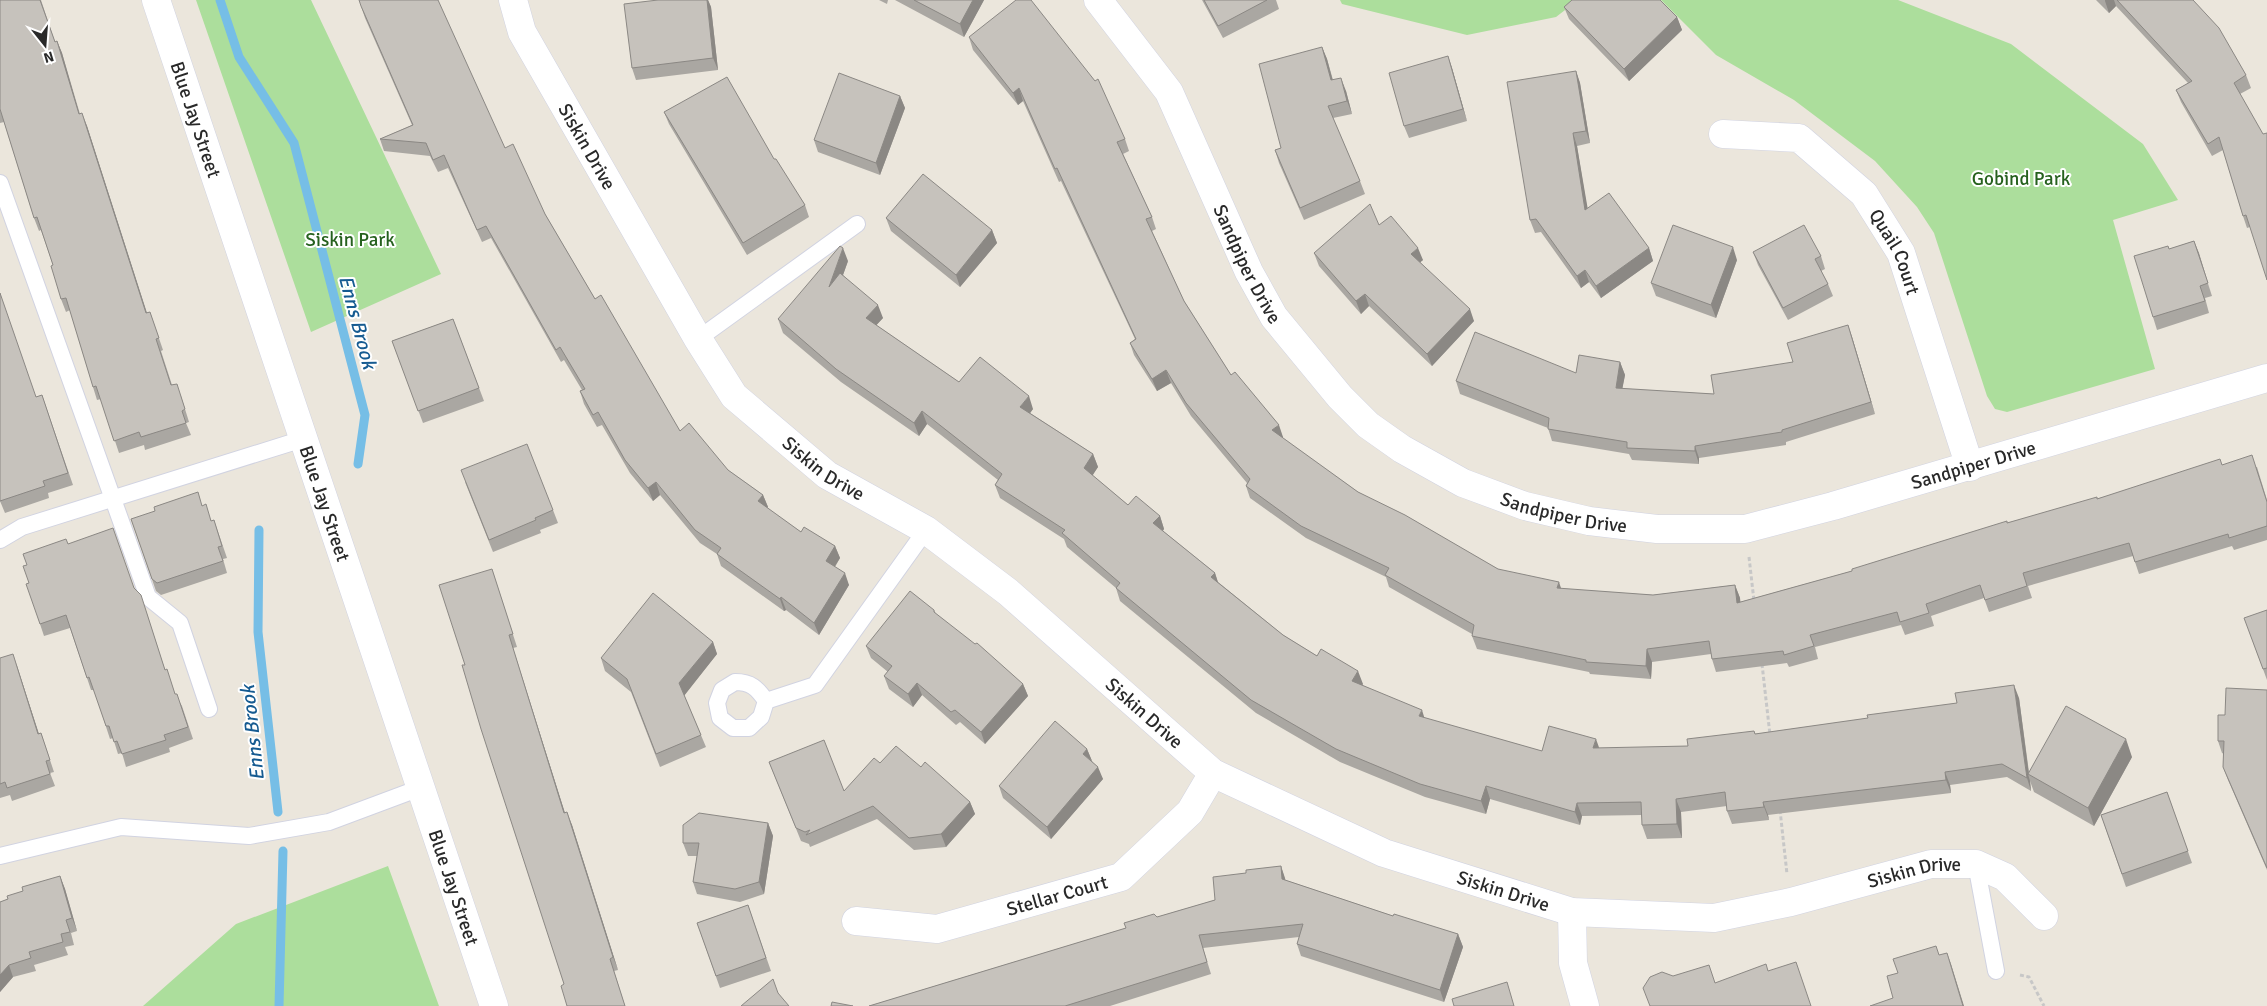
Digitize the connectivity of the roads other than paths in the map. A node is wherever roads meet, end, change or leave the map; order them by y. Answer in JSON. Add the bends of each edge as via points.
{"nodes":[{"id":1,"x":156,"y":0,"type":"edge"},
{"id":2,"x":513,"y":0,"type":"edge"},
{"id":3,"x":1098,"y":0,"type":"edge"},
{"id":4,"x":1723,"y":134,"type":"dead end"},
{"id":5,"x":0,"y":183,"type":"edge"},
{"id":6,"x":857,"y":224,"type":"dead end"},
{"id":7,"x":698,"y":339,"type":"junction"},
{"id":8,"x":2267,"y":378,"type":"edge"},
{"id":9,"x":303,"y":439,"type":"junction"},
{"id":10,"x":1970,"y":467,"type":"junction"},
{"id":11,"x":113,"y":497,"type":"junction"},
{"id":12,"x":926,"y":530,"type":"junction"},
{"id":13,"x":0,"y":540,"type":"edge"},
{"id":14,"x":766,"y":701,"type":"dead end"},
{"id":15,"x":209,"y":709,"type":"dead end"},
{"id":16,"x":1213,"y":773,"type":"junction"},
{"id":17,"x":420,"y":788,"type":"junction"},
{"id":18,"x":0,"y":856,"type":"edge"},
{"id":19,"x":1976,"y":864,"type":"junction"},
{"id":20,"x":1572,"y":912,"type":"junction"},
{"id":21,"x":2044,"y":916,"type":"dead end"},
{"id":22,"x":856,"y":922,"type":"dead end"},
{"id":23,"x":1996,"y":971,"type":"road end"},
{"id":24,"x":494,"y":1006,"type":"edge"},
{"id":25,"x":1585,"y":1006,"type":"edge"}],
"edges":[{"from":1,"to":9,"type":"street","name":"Blue Jay Street"},
{"from":2,"to":7,"type":"street","name":"Siskin Drive","via":[[522,32]]},
{"from":3,"to":10,"type":"street","name":"Sandpiper Drive","via":[[1169,92],[1249,272],[1274,317],[1340,397],[1368,425],[1402,449],[1463,483],[1525,506],[1589,521],[1657,529],[1745,528]]},
{"from":4,"to":10,"type":"street","name":"Quail Court","via":[[1799,138],[1864,194],[1900,253]]},
{"from":5,"to":11,"type":"lane"},
{"from":6,"to":7,"type":"lane"},
{"from":7,"to":12,"type":"street","name":"Siskin Drive","via":[[734,396],[827,475]]},
{"from":8,"to":10,"type":"street","name":"Sandpiper Drive"},
{"from":9,"to":11,"type":"lane"},
{"from":9,"to":17,"type":"street","name":"Blue Jay Street"},
{"from":11,"to":13,"type":"lane","via":[[22,527]]},
{"from":11,"to":15,"type":"lane","via":[[148,597],[180,623]]},
{"from":12,"to":14,"type":"lane","via":[[815,685]]},
{"from":12,"to":16,"type":"street","name":"Siskin Drive","via":[[1008,592]]},
{"from":16,"to":20,"type":"street","name":"Siskin Drive","via":[[1384,853]]},
{"from":16,"to":22,"type":"street","name":"Stellar Court","via":[[1190,812],[1121,876],[937,929]]},
{"from":17,"to":18,"type":"lane","via":[[329,822],[249,836],[121,827]]},
{"from":17,"to":24,"type":"street","name":"Blue Jay Street"},
{"from":19,"to":20,"type":"street","name":"Siskin Drive","via":[[1931,864],[1791,902],[1714,918]]},
{"from":19,"to":21,"type":"street","name":"Siskin Drive","via":[[2005,877]]},
{"from":19,"to":23,"type":"lane"},
{"from":20,"to":25,"type":"street","via":[[1573,963]]}]}
